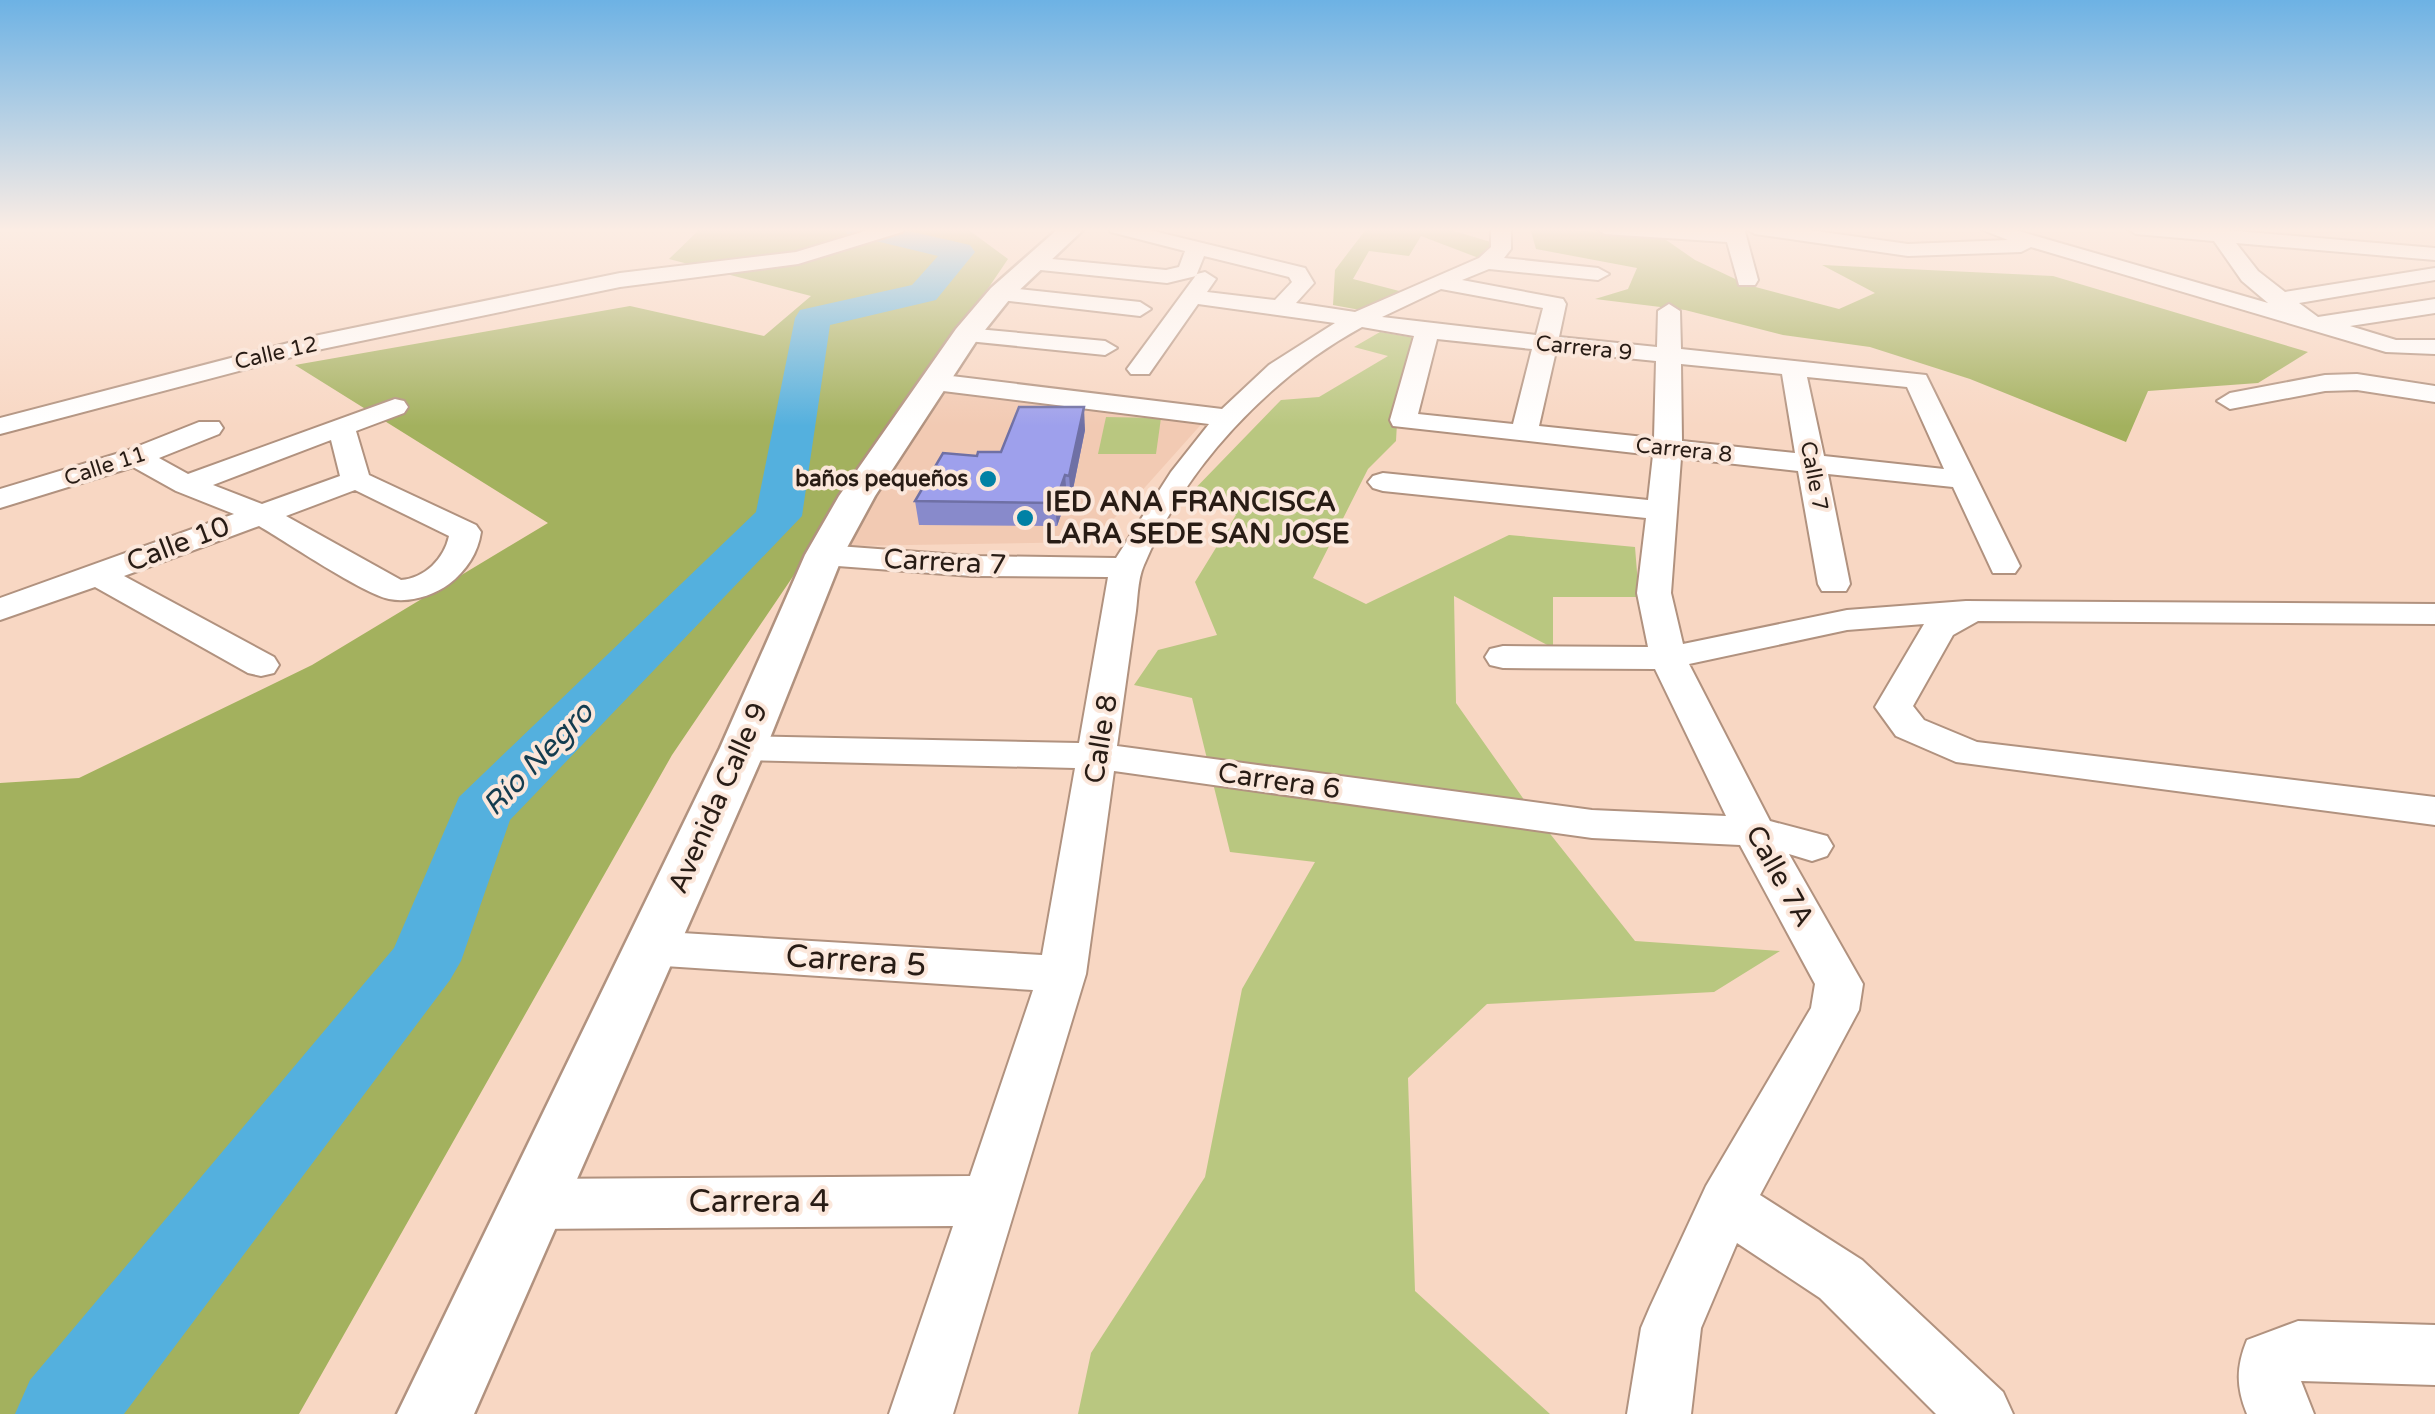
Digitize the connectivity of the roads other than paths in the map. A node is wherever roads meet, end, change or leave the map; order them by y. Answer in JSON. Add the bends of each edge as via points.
{"nodes":[{"id":1,"x":552,"y":294,"type":"edge"},
{"id":2,"x":1002,"y":294,"type":"edge"},
{"id":3,"x":1078,"y":294,"type":"edge"},
{"id":4,"x":1194,"y":294,"type":"edge"},
{"id":5,"x":1291,"y":294,"type":"edge"},
{"id":6,"x":1413,"y":294,"type":"edge"},
{"id":7,"x":1502,"y":294,"type":"edge"},
{"id":8,"x":2209,"y":294,"type":"edge"},
{"id":9,"x":2271,"y":294,"type":"edge"},
{"id":10,"x":2315,"y":294,"type":"edge"},
{"id":11,"x":1192,"y":297,"type":"junction"},
{"id":12,"x":2277,"y":300,"type":"junction"},
{"id":13,"x":2435,"y":306,"type":"edge"},
{"id":14,"x":1280,"y":307,"type":"junction"},
{"id":15,"x":1140,"y":310,"type":"dead end"},
{"id":16,"x":1669,"y":311,"type":"dead end"},
{"id":17,"x":1361,"y":319,"type":"junction"},
{"id":18,"x":2313,"y":325,"type":"junction"},
{"id":19,"x":1427,"y":331,"type":"junction"},
{"id":20,"x":966,"y":335,"type":"junction"},
{"id":21,"x":1543,"y":344,"type":"junction"},
{"id":22,"x":2395,"y":347,"type":"junction"},
{"id":23,"x":1105,"y":348,"type":"dead end"},
{"id":24,"x":2435,"y":348,"type":"edge"},
{"id":25,"x":1671,"y":357,"type":"junction"},
{"id":26,"x":1793,"y":368,"type":"junction"},
{"id":27,"x":1140,"y":370,"type":"dead end"},
{"id":28,"x":934,"y":382,"type":"junction"},
{"id":29,"x":2435,"y":394,"type":"edge"},
{"id":30,"x":2230,"y":401,"type":"dead end"},
{"id":31,"x":395,"y":407,"type":"dead end"},
{"id":32,"x":1228,"y":418,"type":"junction"},
{"id":33,"x":0,"y":426,"type":"edge"},
{"id":34,"x":209,"y":428,"type":"dead end"},
{"id":35,"x":341,"y":428,"type":"junction"},
{"id":36,"x":1524,"y":433,"type":"junction"},
{"id":37,"x":1668,"y":448,"type":"junction"},
{"id":38,"x":136,"y":457,"type":"junction"},
{"id":39,"x":1502,"y":462,"type":"dead end"},
{"id":40,"x":1811,"y":463,"type":"junction"},
{"id":41,"x":356,"y":480,"type":"junction"},
{"id":42,"x":1966,"y":480,"type":"junction"},
{"id":43,"x":1383,"y":482,"type":"dead end"},
{"id":44,"x":186,"y":485,"type":"junction"},
{"id":45,"x":1498,"y":493,"type":"junction"},
{"id":46,"x":0,"y":499,"type":"edge"},
{"id":47,"x":1660,"y":510,"type":"junction"},
{"id":48,"x":259,"y":513,"type":"junction"},
{"id":49,"x":824,"y":554,"type":"junction"},
{"id":50,"x":2004,"y":566,"type":"dead end"},
{"id":51,"x":1126,"y":568,"type":"junction"},
{"id":52,"x":98,"y":575,"type":"junction"},
{"id":53,"x":1834,"y":584,"type":"dead end"},
{"id":54,"x":0,"y":610,"type":"edge"},
{"id":55,"x":1972,"y":610,"type":"junction"},
{"id":56,"x":2435,"y":614,"type":"edge"},
{"id":57,"x":1503,"y":657,"type":"dead end"},
{"id":58,"x":1668,"y":658,"type":"junction"},
{"id":59,"x":261,"y":664,"type":"dead end"},
{"id":60,"x":742,"y":748,"type":"junction"},
{"id":61,"x":1099,"y":756,"type":"junction"},
{"id":62,"x":2435,"y":812,"type":"edge"},
{"id":63,"x":1754,"y":831,"type":"junction"},
{"id":64,"x":1812,"y":846,"type":"dead end"},
{"id":65,"x":650,"y":948,"type":"junction"},
{"id":66,"x":1062,"y":974,"type":"junction"},
{"id":67,"x":989,"y":1202,"type":"junction"},
{"id":68,"x":529,"y":1204,"type":"junction"},
{"id":69,"x":1726,"y":1204,"type":"junction"},
{"id":70,"x":2435,"y":1354,"type":"edge"},
{"id":71,"x":435,"y":1414,"type":"edge"},
{"id":72,"x":920,"y":1414,"type":"edge"},
{"id":73,"x":1659,"y":1414,"type":"edge"},
{"id":74,"x":1981,"y":1414,"type":"edge"},
{"id":75,"x":2282,"y":1414,"type":"edge"}],
"edges":[{"from":1,"to":33,"type":"street","name":"Calle 12","via":[[319,342]]},
{"from":2,"to":20,"type":"street","name":"Avenida Calle 9"},
{"from":3,"to":15,"type":"street"},
{"from":4,"to":11,"type":"street"},
{"from":5,"to":14,"type":"street"},
{"from":6,"to":17,"type":"street","name":"Calle 8"},
{"from":7,"to":21,"type":"street","via":[[1555,304]]},
{"from":8,"to":18,"type":"street"},
{"from":9,"to":12,"type":"street"},
{"from":10,"to":12,"type":"street"},
{"from":11,"to":14,"type":"street","name":"Carrera 9"},
{"from":11,"to":27,"type":"street"},
{"from":12,"to":18,"type":"street"},
{"from":13,"to":18,"type":"street"},
{"from":14,"to":17,"type":"street","name":"Carrera 9"},
{"from":16,"to":25,"type":"street","name":"Calle 7A"},
{"from":17,"to":19,"type":"street","name":"Carrera 9"},
{"from":17,"to":32,"type":"street","name":"Calle 8","via":[[1303,352]]},
{"from":18,"to":22,"type":"street"},
{"from":19,"to":21,"type":"street","name":"Carrera 9"},
{"from":19,"to":36,"type":"street","name":"Carrera 8","via":[[1402,420]]},
{"from":20,"to":23,"type":"street"},
{"from":20,"to":28,"type":"street","name":"Avenida Calle 9"},
{"from":21,"to":25,"type":"street","name":"Carrera 9"},
{"from":21,"to":36,"type":"street"},
{"from":22,"to":24,"type":"street"},
{"from":22,"to":29,"type":"street","via":[[2416,363]]},
{"from":25,"to":26,"type":"street","name":"Carrera 9"},
{"from":25,"to":37,"type":"street","name":"Calle 7A"},
{"from":26,"to":40,"type":"street","name":"Calle 7"},
{"from":26,"to":42,"type":"street","name":"Carrera 9","via":[[1917,380]]},
{"from":28,"to":32,"type":"street"},
{"from":28,"to":49,"type":"street","name":"Avenida Calle 9"},
{"from":29,"to":30,"type":"street","via":[[2325,382]]},
{"from":31,"to":35,"type":"street"},
{"from":32,"to":51,"type":"street","name":"Calle 8","via":[[1158,510]]},
{"from":34,"to":38,"type":"street","name":"Calle 11"},
{"from":35,"to":41,"type":"street"},
{"from":35,"to":44,"type":"street"},
{"from":36,"to":37,"type":"street","name":"Carrera 8"},
{"from":37,"to":40,"type":"street","name":"Carrera 8"},
{"from":37,"to":47,"type":"street","name":"Calle 7A"},
{"from":38,"to":44,"type":"street"},
{"from":38,"to":46,"type":"street","name":"Calle 11"},
{"from":39,"to":45,"type":"street"},
{"from":40,"to":42,"type":"street","name":"Carrera 8"},
{"from":40,"to":53,"type":"street","name":"Calle 7"},
{"from":41,"to":48,"type":"street","name":"Calle 10"},
{"from":41,"to":48,"type":"street","via":[[465,532],[458,562],[412,589],[394,590]]},
{"from":42,"to":50,"type":"street"},
{"from":43,"to":45,"type":"street"},
{"from":44,"to":48,"type":"street"},
{"from":45,"to":47,"type":"street"},
{"from":47,"to":58,"type":"street","name":"Calle 7A","via":[[1654,593]]},
{"from":48,"to":52,"type":"street","name":"Calle 10"},
{"from":49,"to":51,"type":"street","name":"Carrera 7","via":[[972,566]]},
{"from":49,"to":60,"type":"street","name":"Avenida Calle 9"},
{"from":51,"to":61,"type":"street","name":"Calle 8"},
{"from":52,"to":54,"type":"street","name":"Calle 10"},
{"from":52,"to":59,"type":"street"},
{"from":55,"to":56,"type":"street"},
{"from":55,"to":58,"type":"street","via":[[1848,620]]},
{"from":55,"to":62,"type":"street","via":[[1940,628],[1894,707],[1910,728],[1970,753]]},
{"from":57,"to":58,"type":"street"},
{"from":58,"to":63,"type":"street","name":"Calle 7A"},
{"from":60,"to":61,"type":"street","name":"Carrera 6"},
{"from":60,"to":65,"type":"street","name":"Avenida Calle 9"},
{"from":61,"to":63,"type":"street","name":"Carrera 6","via":[[1592,824]]},
{"from":61,"to":66,"type":"street","name":"Calle 8"},
{"from":63,"to":64,"type":"street","name":"Carrera 6"},
{"from":63,"to":69,"type":"street","name":"Calle 7A","via":[[1839,984],[1835,1010]]},
{"from":65,"to":66,"type":"street","name":"Carrera 5"},
{"from":65,"to":68,"type":"street","name":"Avenida Calle 9"},
{"from":66,"to":67,"type":"street","name":"Calle 8"},
{"from":67,"to":68,"type":"street","name":"Carrera 4"},
{"from":67,"to":72,"type":"street","name":"Calle 8"},
{"from":68,"to":71,"type":"street","name":"Avenida Calle 9"},
{"from":69,"to":73,"type":"street","name":"Calle 7A","via":[[1671,1328]]},
{"from":69,"to":74,"type":"street","via":[[1840,1279]]},
{"from":70,"to":75,"type":"street","via":[[2298,1351],[2269,1362],[2270,1393]]}]}
